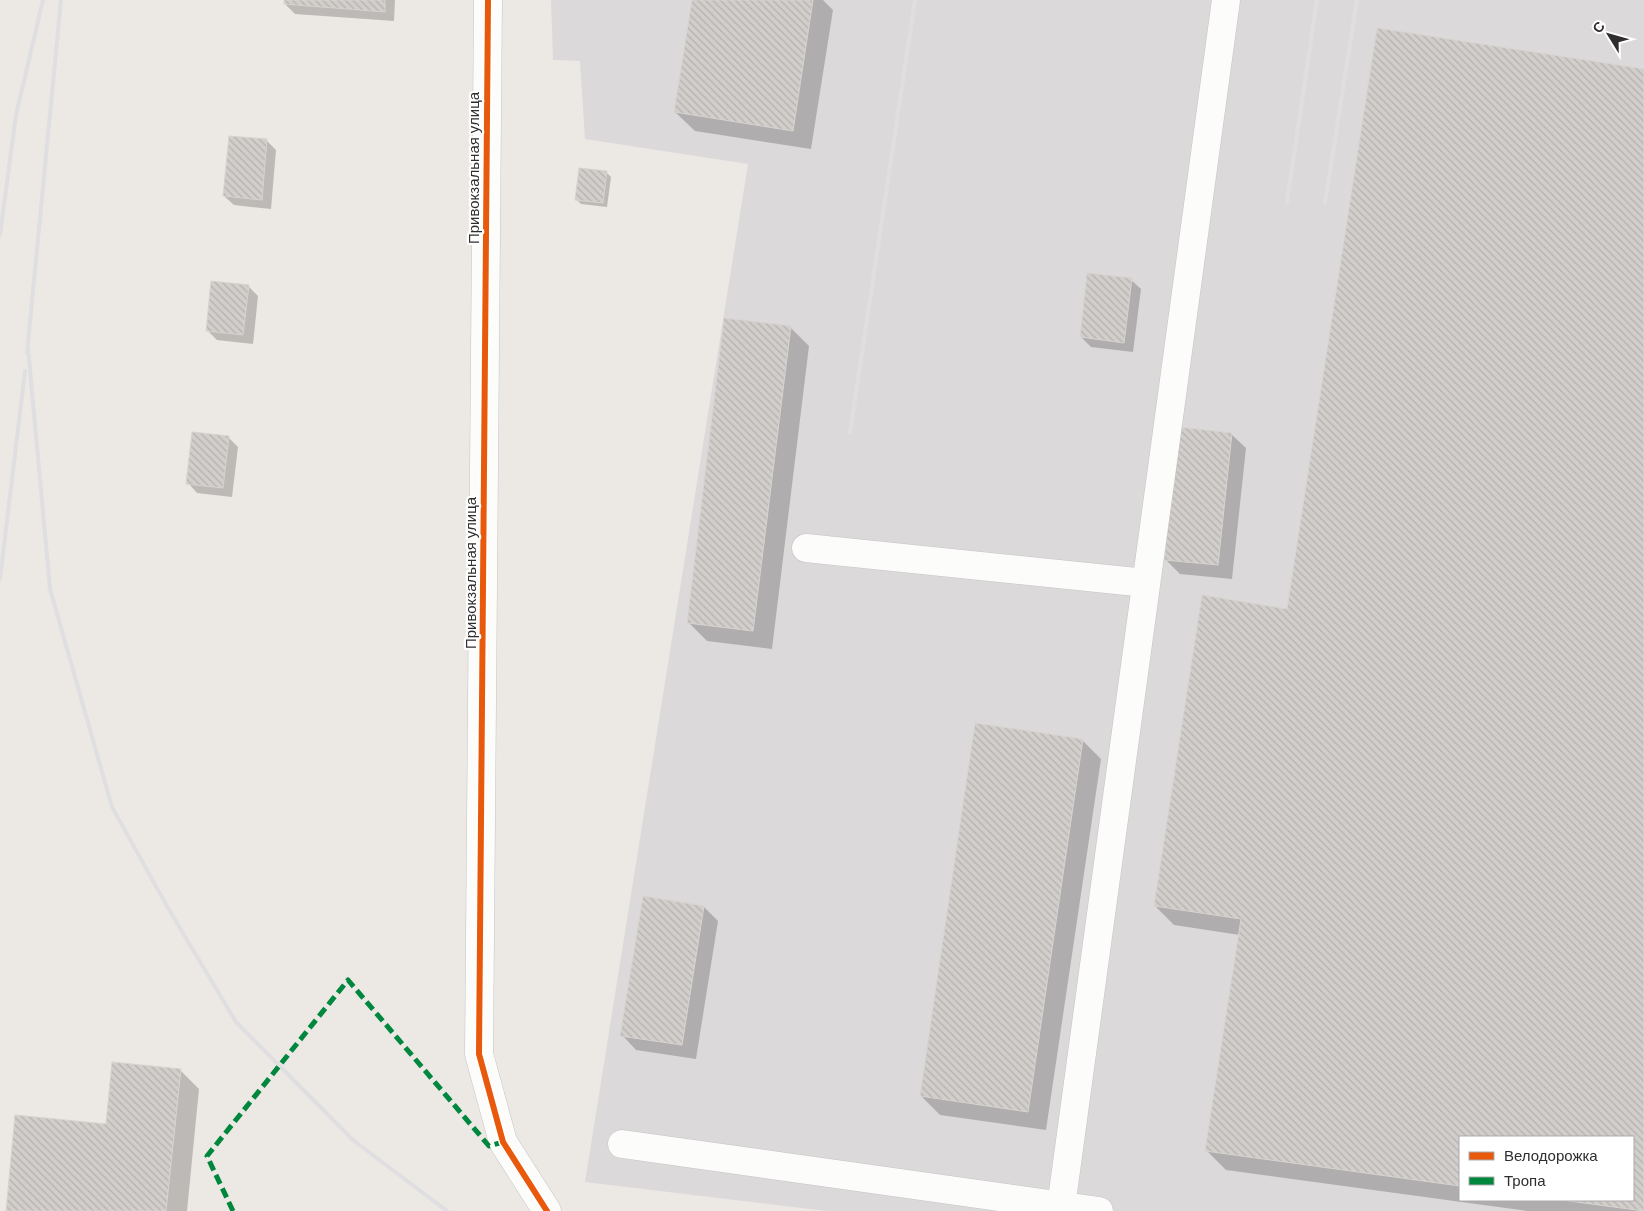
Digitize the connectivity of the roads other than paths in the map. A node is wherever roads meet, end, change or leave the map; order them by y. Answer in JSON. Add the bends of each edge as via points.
{"nodes":[{"id":1,"x":488,"y":0,"type":"edge"},
{"id":2,"x":1226,"y":0,"type":"edge"},
{"id":3,"x":806,"y":548,"type":"dead end"},
{"id":4,"x":1146,"y":583,"type":"junction"},
{"id":5,"x":622,"y":1144,"type":"dead end"},
{"id":6,"x":1061,"y":1206,"type":"junction"},
{"id":7,"x":547,"y":1211,"type":"edge"},
{"id":8,"x":1099,"y":1211,"type":"edge"}],
"edges":[{"from":1,"to":7,"type":"street","name":"Привокзальная улица","via":[[479,1054],[503,1142]]},
{"from":2,"to":4,"type":"street"},
{"from":3,"to":4,"type":"street"},
{"from":4,"to":6,"type":"street"},
{"from":5,"to":6,"type":"street"},
{"from":6,"to":8,"type":"street"}]}
